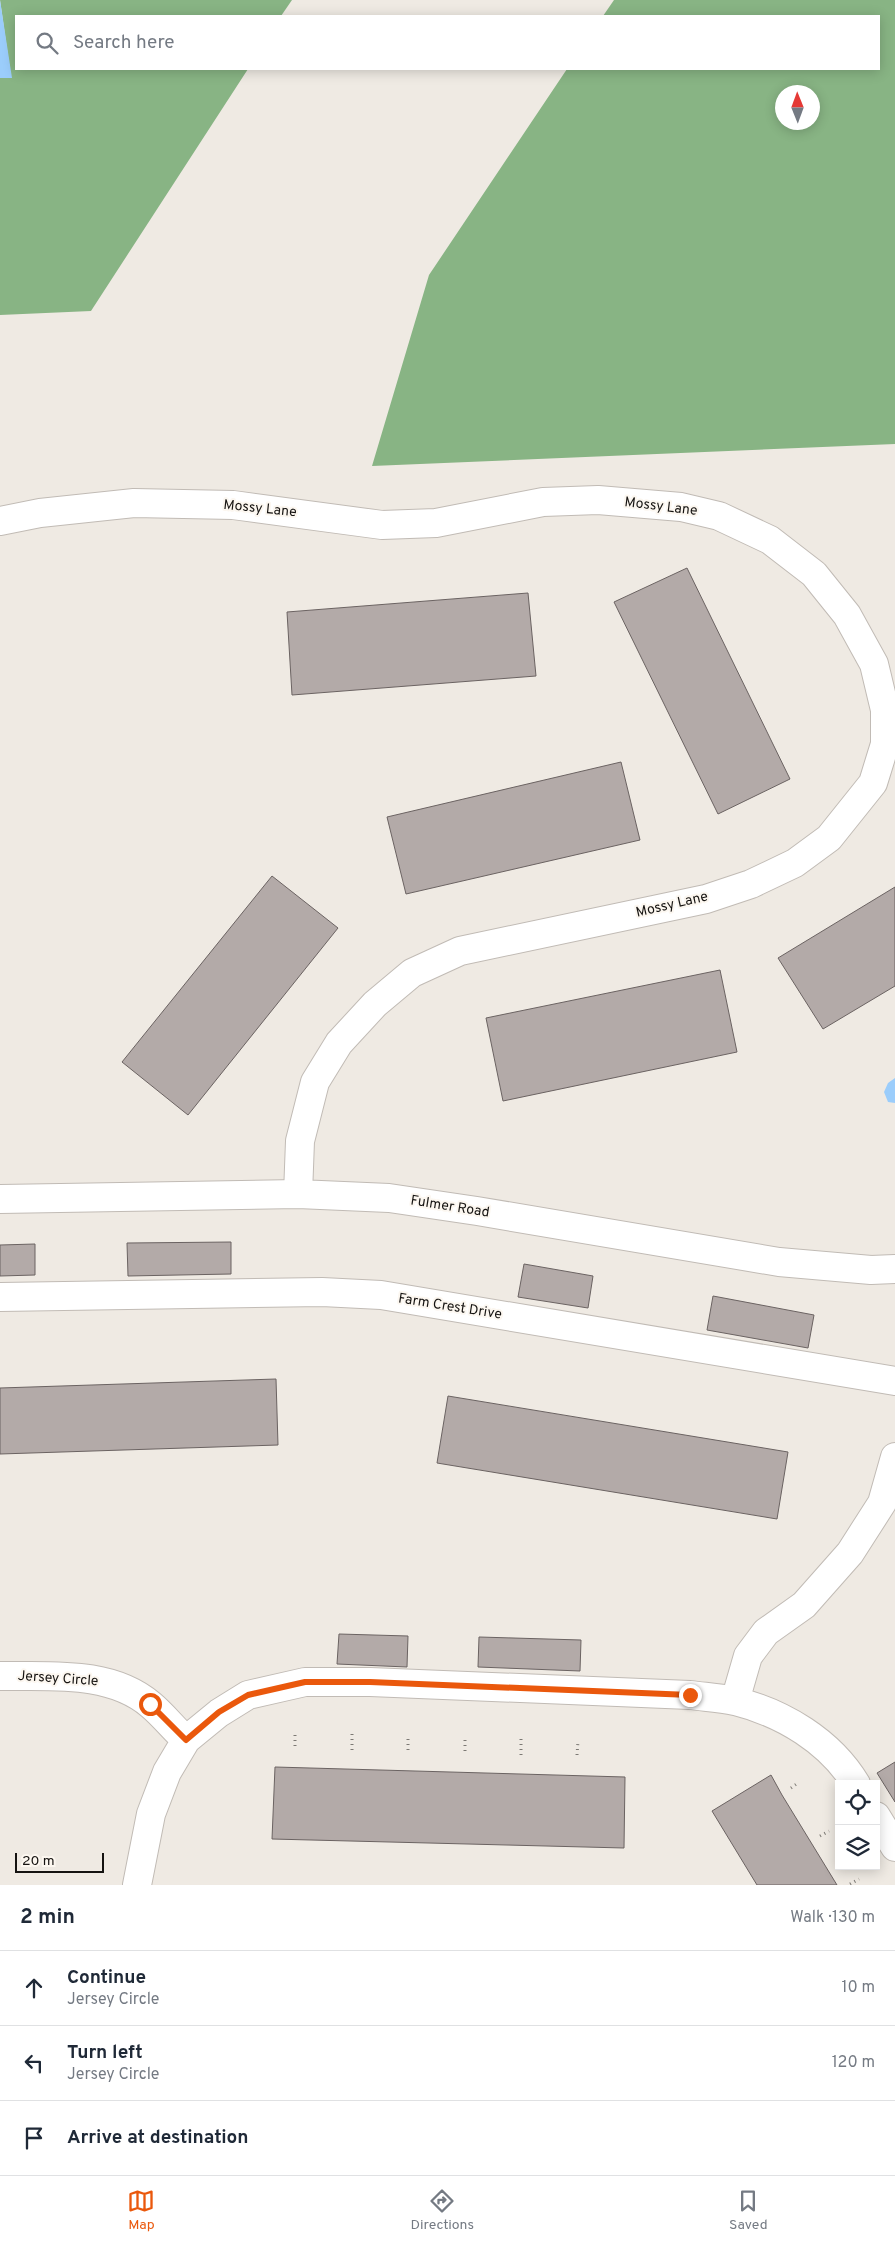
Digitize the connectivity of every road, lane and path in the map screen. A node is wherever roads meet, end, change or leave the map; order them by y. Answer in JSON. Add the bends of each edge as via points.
{"nodes":[{"id":1,"x":0,"y":521,"type":"edge"},
{"id":2,"x":298,"y":1194,"type":"junction"},
{"id":3,"x":0,"y":1199,"type":"edge"},
{"id":4,"x":895,"y":1269,"type":"edge"},
{"id":5,"x":0,"y":1297,"type":"edge"},
{"id":6,"x":895,"y":1381,"type":"edge"},
{"id":7,"x":895,"y":1458,"type":"edge"},
{"id":8,"x":0,"y":1676,"type":"edge"},
{"id":9,"x":735,"y":1701,"type":"junction"},
{"id":10,"x":352,"y":1733,"type":"dead end"},
{"id":11,"x":295,"y":1734,"type":"dead end"},
{"id":12,"x":408,"y":1735,"type":"dead end"},
{"id":13,"x":465,"y":1737,"type":"dead end"},
{"id":14,"x":521,"y":1739,"type":"dead end"},
{"id":15,"x":186,"y":1740,"type":"junction"},
{"id":16,"x":578,"y":1741,"type":"dead end"},
{"id":17,"x":295,"y":1746,"type":"dead end"},
{"id":18,"x":352,"y":1750,"type":"dead end"},
{"id":19,"x":408,"y":1750,"type":"dead end"},
{"id":20,"x":465,"y":1751,"type":"dead end"},
{"id":21,"x":521,"y":1755,"type":"dead end"},
{"id":22,"x":577,"y":1755,"type":"dead end"},
{"id":23,"x":853,"y":1780,"type":"edge"},
{"id":24,"x":798,"y":1783,"type":"dead end"},
{"id":25,"x":791,"y":1788,"type":"dead end"},
{"id":26,"x":880,"y":1823,"type":"edge"},
{"id":27,"x":829,"y":1831,"type":"dead end"},
{"id":28,"x":820,"y":1836,"type":"dead end"},
{"id":29,"x":895,"y":1847,"type":"edge"},
{"id":30,"x":859,"y":1878,"type":"dead end"},
{"id":31,"x":850,"y":1884,"type":"dead end"},
{"id":32,"x":137,"y":1885,"type":"edge"}],
"edges":[{"from":1,"to":2,"type":"street","name":"Mossy Lane","via":[[40,512],[134,504],[233,505],[382,525],[436,523],[543,502],[598,500],[681,507],[720,516],[770,540],[814,574],[847,615],[874,664],[886,710],[885,744],[873,782],[829,838],[795,863],[706,899],[460,951],[412,973],[374,1004],[339,1043],[315,1082],[300,1141]]},
{"from":2,"to":3,"type":"street","name":"Fulmer Road"},
{"from":2,"to":4,"type":"street","name":"Fulmer Road","via":[[409,1201],[779,1262]]},
{"from":5,"to":6,"type":"street","name":"Farm Crest Drive","via":[[322,1292],[381,1296]]},
{"from":7,"to":9,"type":"street","via":[[882,1504],[850,1553],[804,1605],[766,1632],[748,1656]]},
{"from":8,"to":15,"type":"street","name":"Jersey Circle","via":[[79,1677],[117,1684],[150,1704]]},
{"from":9,"to":15,"type":"street","via":[[670,1694],[305,1682],[248,1695],[219,1712]]},
{"from":9,"to":23,"type":"street","via":[[781,1717],[819,1741]]},
{"from":10,"to":18,"type":"path"},
{"from":11,"to":17,"type":"path"},
{"from":12,"to":19,"type":"path"},
{"from":13,"to":20,"type":"path"},
{"from":14,"to":21,"type":"path"},
{"from":15,"to":32,"type":"street","via":[[167,1772],[151,1814]]},
{"from":16,"to":22,"type":"path"},
{"from":24,"to":25,"type":"path"},
{"from":26,"to":29,"type":"street"},
{"from":27,"to":28,"type":"path"},
{"from":30,"to":31,"type":"path"}]}
